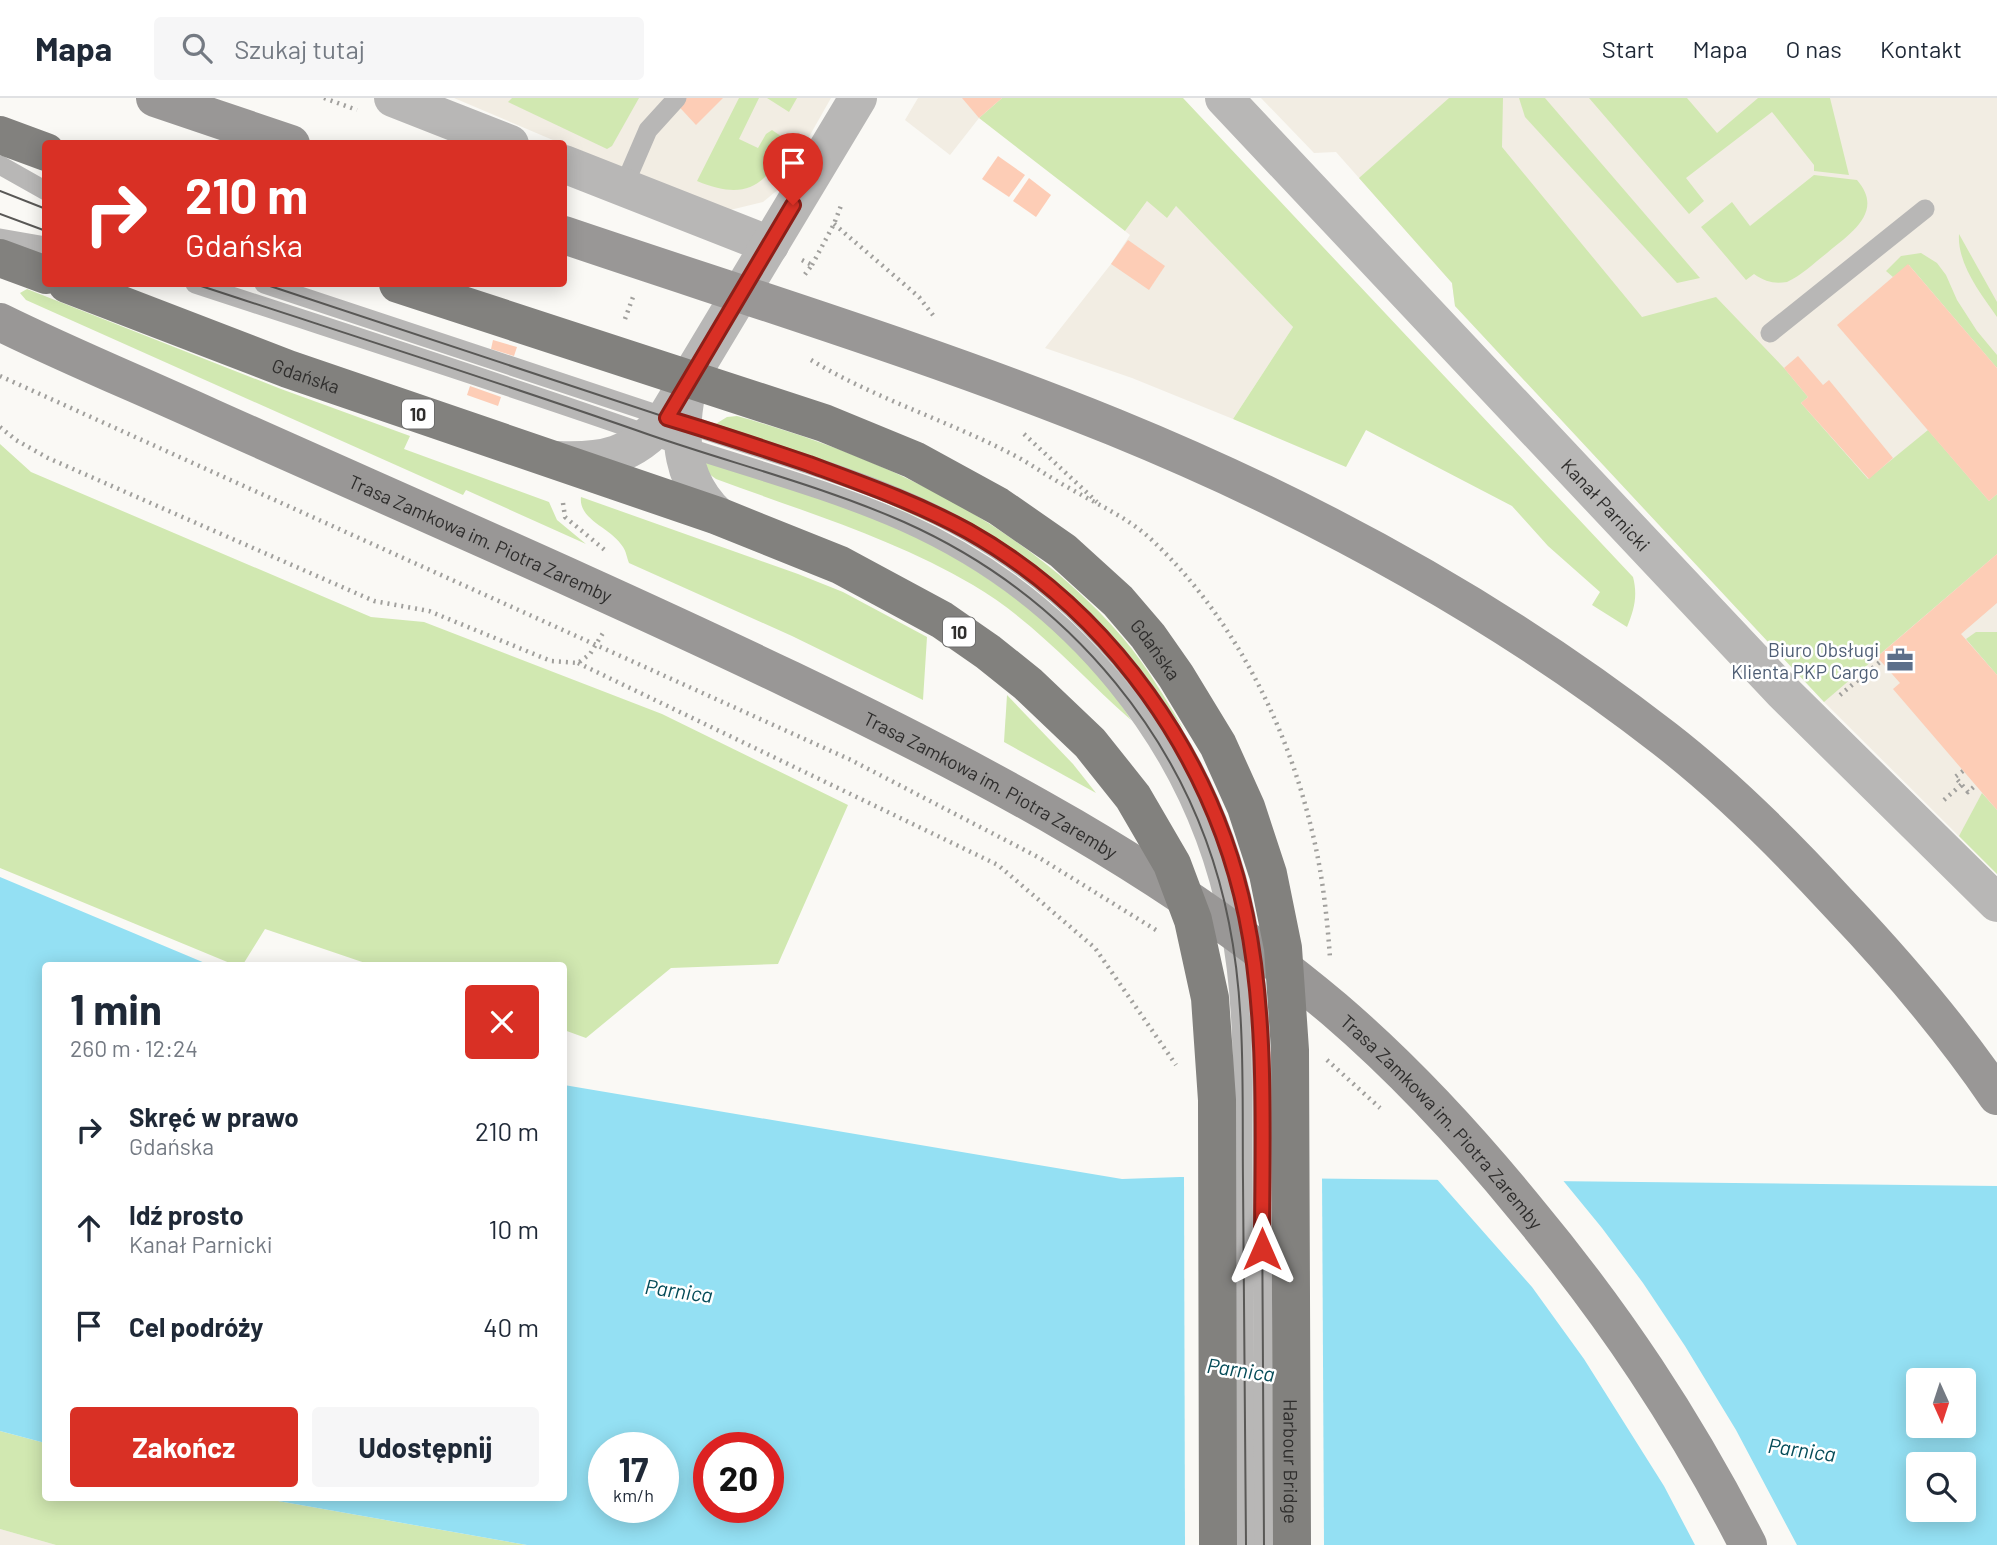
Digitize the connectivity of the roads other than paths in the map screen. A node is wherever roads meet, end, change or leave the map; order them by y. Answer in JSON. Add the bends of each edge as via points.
{"nodes":[{"id":1,"x":155,"y":98,"type":"edge"},
{"id":2,"x":393,"y":98,"type":"edge"},
{"id":3,"x":677,"y":98,"type":"edge"},
{"id":4,"x":858,"y":98,"type":"edge"},
{"id":5,"x":1224,"y":98,"type":"edge"},
{"id":6,"x":0,"y":135,"type":"edge"},
{"id":7,"x":279,"y":140,"type":"edge"},
{"id":8,"x":500,"y":140,"type":"edge"},
{"id":9,"x":42,"y":151,"type":"edge"},
{"id":10,"x":0,"y":165,"type":"edge"},
{"id":11,"x":567,"y":165,"type":"edge"},
{"id":12,"x":623,"y":188,"type":"junction"},
{"id":13,"x":42,"y":189,"type":"edge"},
{"id":14,"x":1925,"y":209,"type":"dead end"},
{"id":15,"x":567,"y":236,"type":"edge"},
{"id":16,"x":0,"y":237,"type":"edge"},
{"id":17,"x":42,"y":245,"type":"edge"},
{"id":18,"x":770,"y":245,"type":"junction"},
{"id":19,"x":0,"y":258,"type":"edge"},
{"id":20,"x":42,"y":274,"type":"edge"},
{"id":21,"x":75,"y":287,"type":"edge"},
{"id":22,"x":205,"y":287,"type":"edge"},
{"id":23,"x":272,"y":287,"type":"edge"},
{"id":24,"x":407,"y":287,"type":"edge"},
{"id":25,"x":0,"y":322,"type":"edge"},
{"id":26,"x":1770,"y":333,"type":"dead end"},
{"id":27,"x":690,"y":379,"type":"junction"},
{"id":28,"x":671,"y":430,"type":"junction"},
{"id":29,"x":547,"y":459,"type":"junction"},
{"id":30,"x":718,"y":516,"type":"junction"},
{"id":31,"x":1997,"y":903,"type":"edge"},
{"id":32,"x":1997,"y":1096,"type":"edge"},
{"id":33,"x":1253,"y":1168,"type":"junction"},
{"id":34,"x":1218,"y":1545,"type":"edge"},
{"id":35,"x":1246,"y":1545,"type":"edge"},
{"id":36,"x":1264,"y":1545,"type":"edge"},
{"id":37,"x":1292,"y":1545,"type":"edge"},
{"id":38,"x":1748,"y":1545,"type":"edge"}],
"edges":[{"from":1,"to":7,"type":"main road"},
{"from":2,"to":8,"type":"street"},
{"from":3,"to":12,"type":"lane","via":[[648,130]]},
{"from":4,"to":18,"type":"street"},
{"from":5,"to":31,"type":"street","name":"Kanał Parnicki","via":[[1783,692]]},
{"from":6,"to":9,"type":"main road"},
{"from":10,"to":13,"type":"lane"},
{"from":11,"to":12,"type":"street"},
{"from":12,"to":18,"type":"street"},
{"from":14,"to":26,"type":"lane"},
{"from":15,"to":32,"type":"main road","via":[[945,364],[1117,429],[1237,482],[1433,583],[1579,676],[1656,732],[1756,818],[1889,957]]},
{"from":16,"to":17,"type":"lane"},
{"from":18,"to":27,"type":"street"},
{"from":19,"to":20,"type":"main road"},
{"from":21,"to":29,"type":"main road","name":"Gdańska","number":"10","via":[[289,369]]},
{"from":22,"to":28,"type":"lane"},
{"from":23,"to":28,"type":"lane"},
{"from":24,"to":27,"type":"main road","name":"Gdańska","number":"10"},
{"from":25,"to":38,"type":"main road","name":"Trasa Zamkowa im. Piotra Zaremby","via":[[693,633],[976,771],[1153,875],[1222,922],[1376,1047],[1443,1112],[1539,1224],[1657,1384]]},
{"from":27,"to":28,"type":"street","name":"Gdańska"},
{"from":27,"to":33,"type":"main road","name":"Gdańska","number":"10","via":[[872,441],[970,490],[1063,551],[1118,601],[1148,636],[1198,709],[1232,772],[1268,874],[1277,914],[1290,1050]]},
{"from":28,"to":29,"type":"street","name":"Gdańska","via":[[607,458]]},
{"from":28,"to":30,"type":"street","name":"Gdańska","via":[[696,490]]},
{"from":28,"to":33,"type":"lane","via":[[870,486],[968,532],[1059,597],[1109,645],[1139,682],[1203,786],[1239,888],[1256,984]]},
{"from":29,"to":30,"type":"main road","name":"Gdańska","number":"10"},
{"from":30,"to":33,"type":"main road","name":"Gdańska","number":"10","via":[[840,565],[942,620],[1028,684],[1118,776],[1172,864],[1193,920],[1215,1046]]},
{"from":33,"to":34,"type":"main road","number":"10"},
{"from":33,"to":35,"type":"lane"},
{"from":33,"to":36,"type":"lane"},
{"from":33,"to":37,"type":"main road","name":"Harbour Bridge","number":"10"}]}
